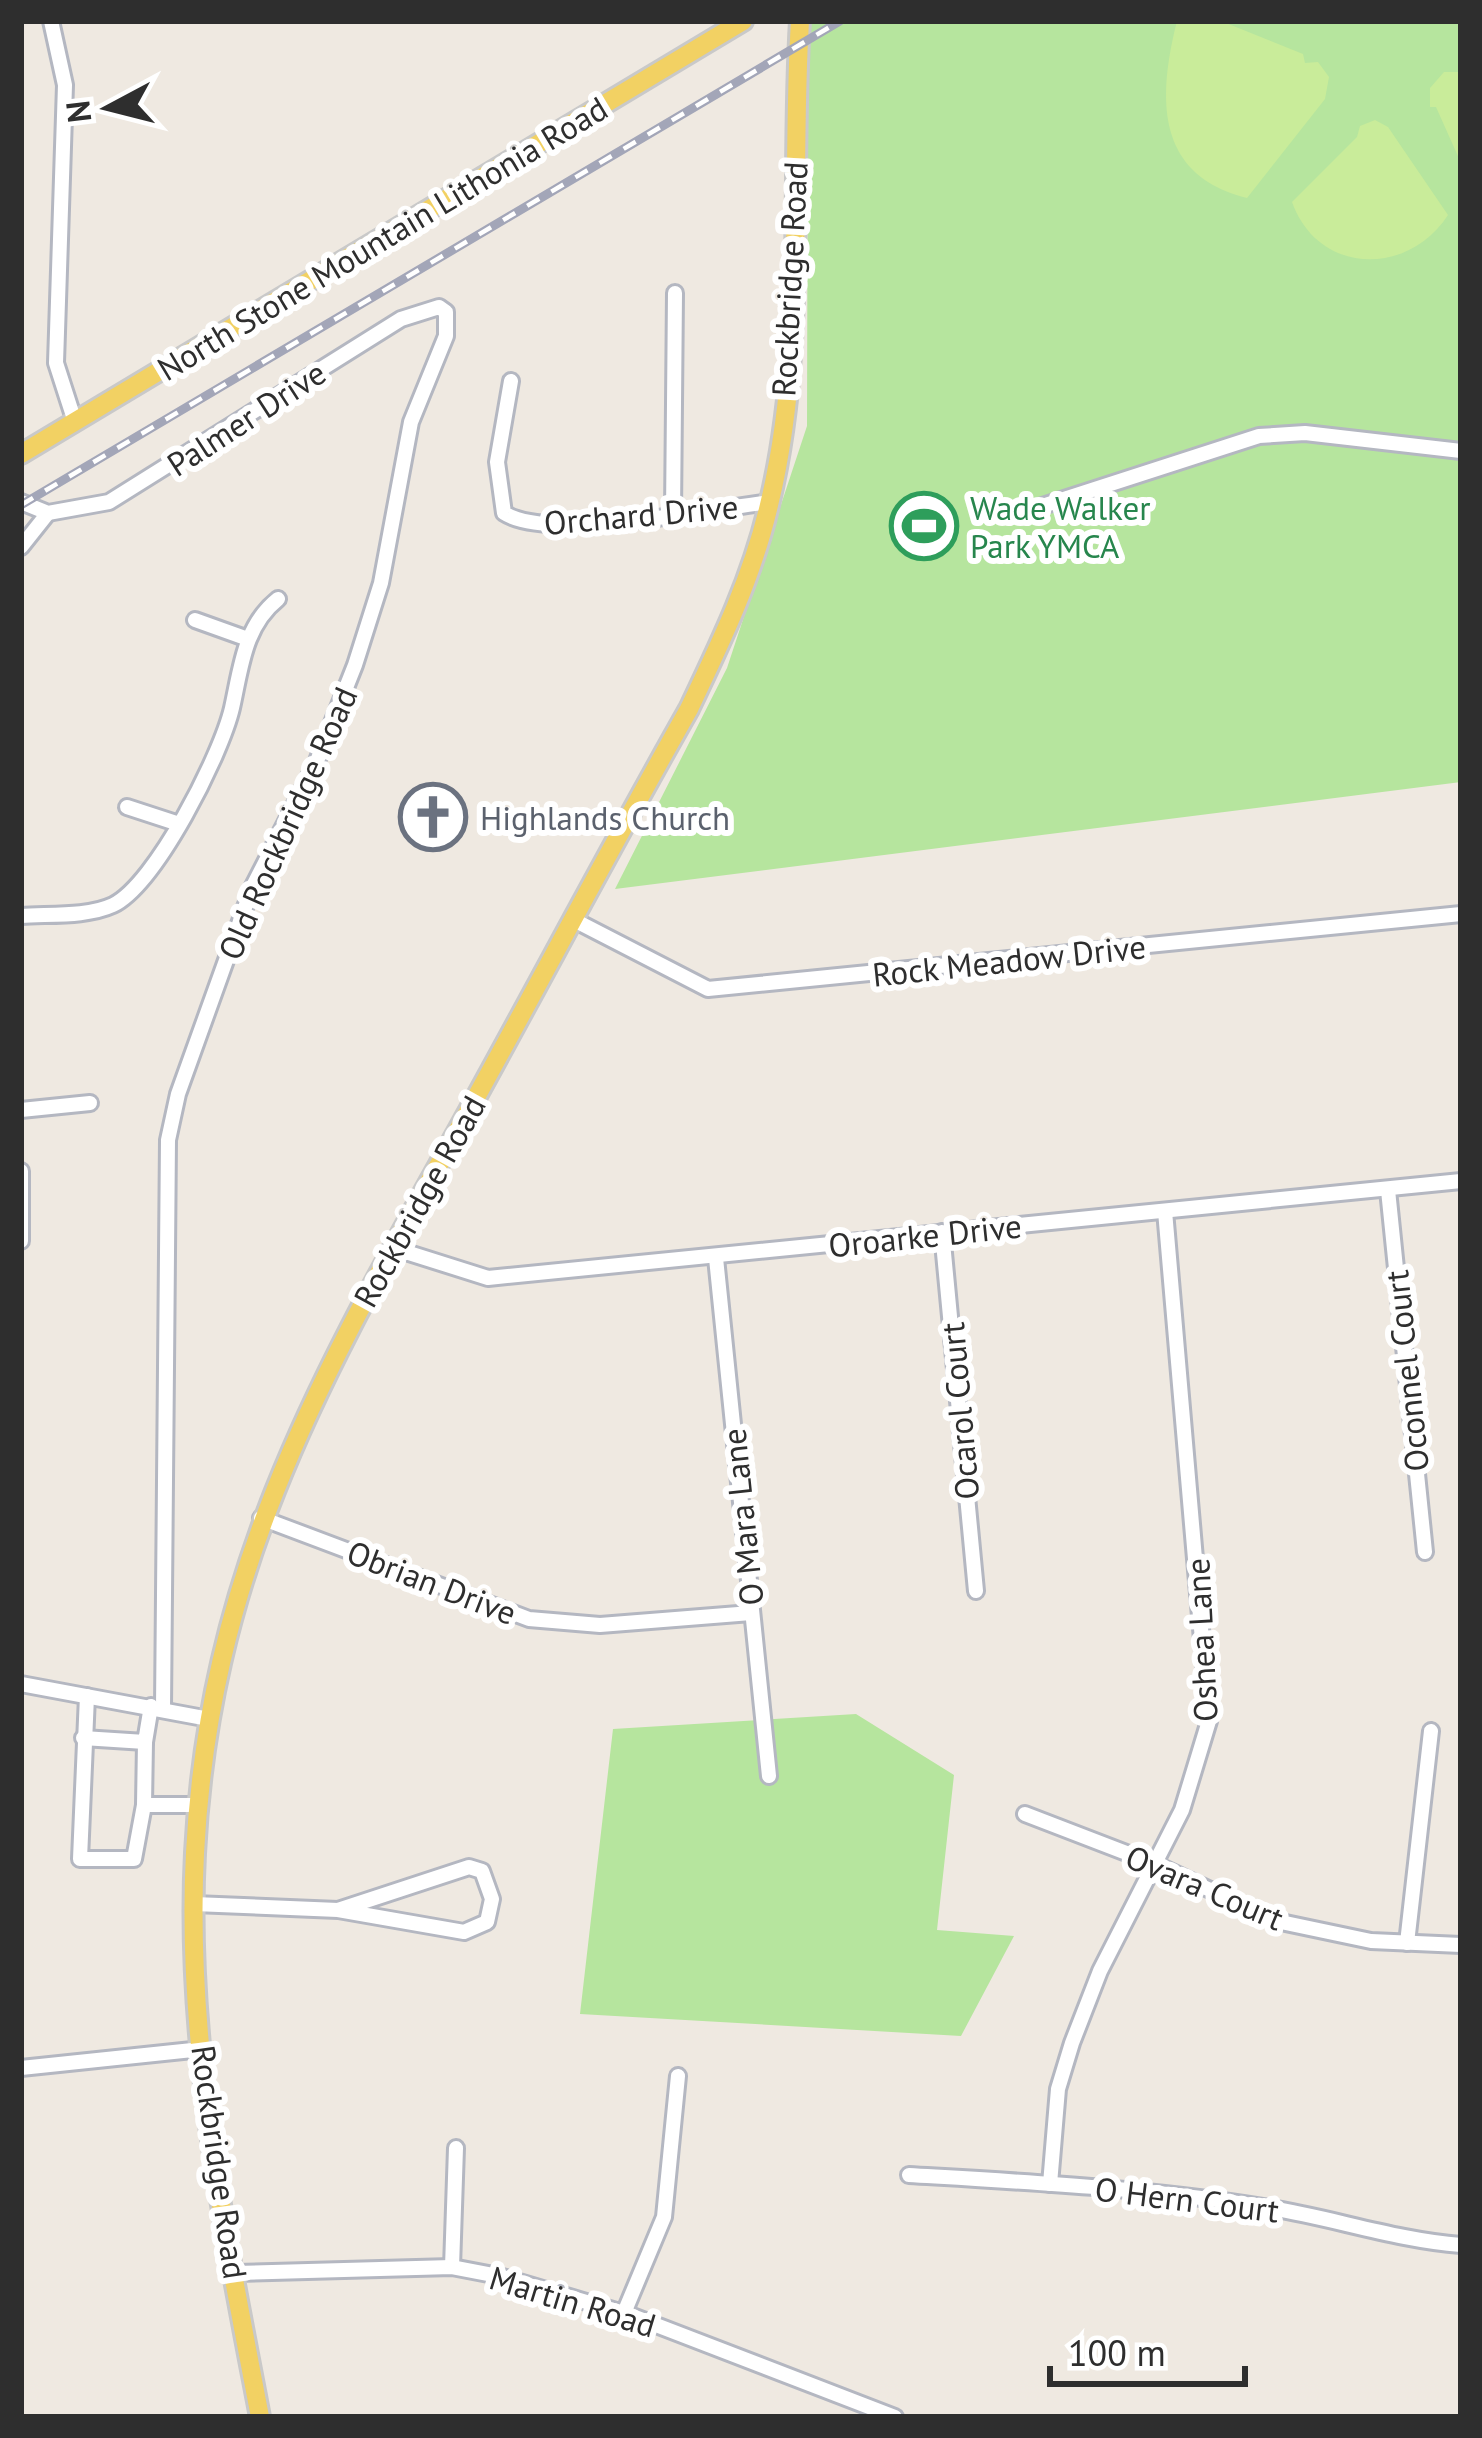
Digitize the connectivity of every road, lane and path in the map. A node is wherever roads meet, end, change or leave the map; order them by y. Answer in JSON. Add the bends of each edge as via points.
{"nodes":[{"id":1,"x":51,"y":21,"type":"edge"},
{"id":2,"x":743,"y":21,"type":"edge"},
{"id":3,"x":800,"y":21,"type":"edge"},
{"id":4,"x":675,"y":293,"type":"dead end"},
{"id":5,"x":439,"y":307,"type":"joint"},
{"id":6,"x":511,"y":381,"type":"dead end"},
{"id":7,"x":76,"y":422,"type":"junction"},
{"id":8,"x":1461,"y":452,"type":"edge"},
{"id":9,"x":21,"y":454,"type":"edge"},
{"id":10,"x":21,"y":502,"type":"edge"},
{"id":11,"x":770,"y":502,"type":"junction"},
{"id":12,"x":1027,"y":511,"type":"dead end"},
{"id":13,"x":48,"y":513,"type":"junction"},
{"id":14,"x":673,"y":514,"type":"junction"},
{"id":15,"x":21,"y":547,"type":"edge"},
{"id":16,"x":278,"y":599,"type":"dead end"},
{"id":17,"x":195,"y":620,"type":"dead end"},
{"id":18,"x":248,"y":639,"type":"junction"},
{"id":19,"x":128,"y":807,"type":"dead end"},
{"id":20,"x":176,"y":823,"type":"junction"},
{"id":21,"x":1461,"y":914,"type":"edge"},
{"id":22,"x":21,"y":916,"type":"edge"},
{"id":23,"x":574,"y":920,"type":"junction"},
{"id":24,"x":90,"y":1103,"type":"dead end"},
{"id":25,"x":21,"y":1110,"type":"edge"},
{"id":26,"x":21,"y":1171,"type":"edge"},
{"id":27,"x":1461,"y":1180,"type":"edge"},
{"id":28,"x":1388,"y":1190,"type":"junction"},
{"id":29,"x":1166,"y":1211,"type":"junction"},
{"id":30,"x":942,"y":1232,"type":"junction"},
{"id":31,"x":21,"y":1240,"type":"edge"},
{"id":32,"x":393,"y":1248,"type":"junction"},
{"id":33,"x":716,"y":1258,"type":"junction"},
{"id":34,"x":261,"y":1518,"type":"junction"},
{"id":35,"x":1425,"y":1552,"type":"dead end"},
{"id":36,"x":976,"y":1591,"type":"dead end"},
{"id":37,"x":751,"y":1613,"type":"junction"},
{"id":38,"x":21,"y":1684,"type":"edge"},
{"id":39,"x":87,"y":1696,"type":"junction"},
{"id":40,"x":157,"y":1707,"type":"junction"},
{"id":41,"x":209,"y":1719,"type":"junction"},
{"id":42,"x":1431,"y":1731,"type":"dead end"},
{"id":43,"x":83,"y":1738,"type":"junction"},
{"id":44,"x":145,"y":1742,"type":"junction"},
{"id":45,"x":770,"y":1776,"type":"dead end"},
{"id":46,"x":144,"y":1804,"type":"junction"},
{"id":47,"x":198,"y":1805,"type":"junction"},
{"id":48,"x":1024,"y":1814,"type":"dead end"},
{"id":49,"x":1155,"y":1864,"type":"junction"},
{"id":50,"x":194,"y":1904,"type":"junction"},
{"id":51,"x":338,"y":1910,"type":"junction"},
{"id":52,"x":1407,"y":1943,"type":"junction"},
{"id":53,"x":1461,"y":1945,"type":"edge"},
{"id":54,"x":202,"y":2049,"type":"junction"},
{"id":55,"x":21,"y":2068,"type":"edge"},
{"id":56,"x":678,"y":2076,"type":"dead end"},
{"id":57,"x":456,"y":2148,"type":"dead end"},
{"id":58,"x":909,"y":2175,"type":"dead end"},
{"id":59,"x":1050,"y":2184,"type":"junction"},
{"id":60,"x":1461,"y":2246,"type":"edge"},
{"id":61,"x":452,"y":2267,"type":"junction"},
{"id":62,"x":236,"y":2273,"type":"junction"},
{"id":63,"x":624,"y":2313,"type":"junction"},
{"id":64,"x":260,"y":2417,"type":"edge"},
{"id":65,"x":895,"y":2417,"type":"edge"}],
"edges":[{"from":1,"to":7,"type":"street","via":[[65,86],[56,363]]},
{"from":2,"to":7,"type":"main road","name":"North Stone Mountain Lithonia Road"},
{"from":3,"to":11,"type":"main road","name":"Rockbridge Road","via":[[788,381]]},
{"from":4,"to":14,"type":"street"},
{"from":5,"to":13,"type":"street","name":"Palmer Drive","via":[[401,319],[109,502]]},
{"from":5,"to":40,"type":"street","name":"Old Rockbridge Road","via":[[446,336],[411,422],[381,583],[355,664],[252,888],[168,1140]]},
{"from":6,"to":14,"type":"street","name":"Orchard Drive","via":[[497,462],[503,513],[538,526]]},
{"from":7,"to":9,"type":"main road","name":"North Stone Mountain Lithonia Road"},
{"from":8,"to":12,"type":"street","via":[[1305,433],[1258,436]]},
{"from":10,"to":13,"type":"street"},
{"from":11,"to":14,"type":"street","name":"Orchard Drive"},
{"from":11,"to":23,"type":"main road","name":"Rockbridge Road","via":[[742,601]]},
{"from":13,"to":15,"type":"street"},
{"from":16,"to":18,"type":"street"},
{"from":17,"to":18,"type":"street"},
{"from":18,"to":20,"type":"street","via":[[216,756]]},
{"from":19,"to":20,"type":"street"},
{"from":20,"to":22,"type":"street","via":[[125,898],[89,912]]},
{"from":21,"to":23,"type":"street","name":"Rock Meadow Drive","via":[[708,988]]},
{"from":23,"to":32,"type":"main road","name":"Rockbridge Road"},
{"from":24,"to":25,"type":"street"},
{"from":26,"to":31,"type":"street"},
{"from":27,"to":28,"type":"street","name":"Oroarke Drive"},
{"from":28,"to":29,"type":"street","name":"Oroarke Drive"},
{"from":28,"to":35,"type":"street","name":"Oconnel Court"},
{"from":29,"to":30,"type":"street","name":"Oroarke Drive"},
{"from":29,"to":49,"type":"street","name":"Oshea Lane","via":[[1210,1702],[1201,1760]]},
{"from":30,"to":33,"type":"street","name":"Oroarke Drive"},
{"from":30,"to":36,"type":"street","name":"Ocarol Court"},
{"from":32,"to":33,"type":"street","name":"Oroarke Drive","via":[[488,1278]]},
{"from":32,"to":34,"type":"main road","name":"Rockbridge Road","via":[[316,1387]]},
{"from":33,"to":37,"type":"street","name":"O Mara Lane"},
{"from":34,"to":37,"type":"street","name":"Obrian Drive","via":[[529,1618],[600,1625]]},
{"from":34,"to":41,"type":"main road","name":"Rockbridge Road"},
{"from":37,"to":45,"type":"street","name":"O Mara Lane"},
{"from":38,"to":39,"type":"street"},
{"from":39,"to":40,"type":"street"},
{"from":39,"to":43,"type":"street"},
{"from":40,"to":41,"type":"street"},
{"from":40,"to":44,"type":"street","name":"Old Rockbridge Road"},
{"from":41,"to":47,"type":"main road","name":"Rockbridge Road"},
{"from":42,"to":52,"type":"street"},
{"from":43,"to":44,"type":"street"},
{"from":43,"to":46,"type":"street","name":"Old Rockbridge Road","via":[[80,1858],[134,1859]]},
{"from":44,"to":46,"type":"street","name":"Old Rockbridge Road"},
{"from":46,"to":47,"type":"street"},
{"from":47,"to":50,"type":"main road","name":"Rockbridge Road"},
{"from":48,"to":49,"type":"street","name":"Ovara Court"},
{"from":49,"to":52,"type":"street","name":"Ovara Court","via":[[1276,1921]]},
{"from":49,"to":59,"type":"street","name":"Oshea Lane","via":[[1072,2044],[1058,2089]]},
{"from":50,"to":51,"type":"street"},
{"from":50,"to":54,"type":"main road","name":"Rockbridge Road"},
{"from":51,"to":51,"type":"street","via":[[464,1931],[487,1922],[491,1899],[482,1871],[469,1867]]},
{"from":52,"to":53,"type":"street","name":"Ovara Court"},
{"from":54,"to":55,"type":"street"},
{"from":54,"to":62,"type":"main road","name":"Rockbridge Road"},
{"from":56,"to":63,"type":"street","via":[[664,2218]]},
{"from":57,"to":61,"type":"street"},
{"from":58,"to":59,"type":"street","name":"O Hern Court"},
{"from":59,"to":60,"type":"street","name":"O Hern Court","via":[[1258,2206]]},
{"from":61,"to":62,"type":"street","name":"Martin Road"},
{"from":61,"to":63,"type":"street","name":"Martin Road"},
{"from":62,"to":64,"type":"main road","name":"Rockbridge Road"},
{"from":63,"to":65,"type":"street","name":"Martin Road"}]}
